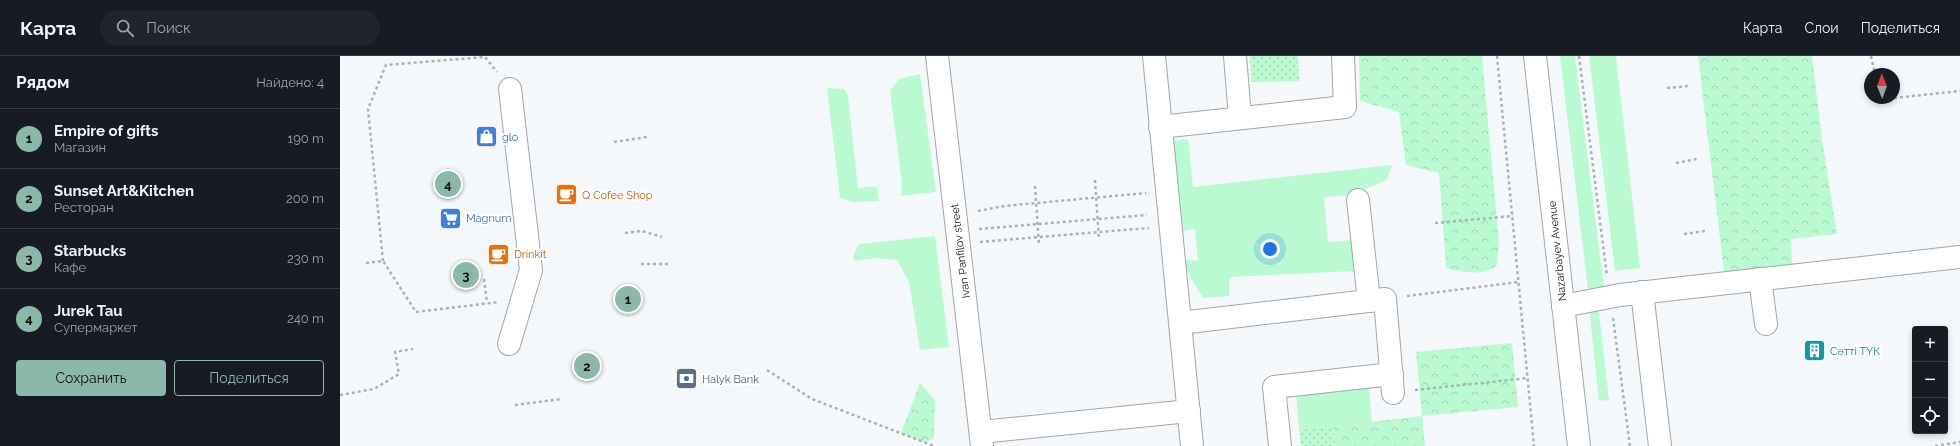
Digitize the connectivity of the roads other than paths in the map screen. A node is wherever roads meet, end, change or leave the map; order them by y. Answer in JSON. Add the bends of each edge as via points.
{"nodes":[{"id":1,"x":937,"y":56,"type":"edge"},
{"id":2,"x":1154,"y":56,"type":"edge"},
{"id":3,"x":1235,"y":56,"type":"edge"},
{"id":4,"x":1343,"y":56,"type":"edge"},
{"id":5,"x":1535,"y":56,"type":"edge"},
{"id":6,"x":510,"y":88,"type":"road end"},
{"id":7,"x":1240,"y":117,"type":"junction"},
{"id":8,"x":1160,"y":127,"type":"junction"},
{"id":9,"x":1358,"y":200,"type":"dead end"},
{"id":10,"x":1960,"y":257,"type":"edge"},
{"id":11,"x":1760,"y":279,"type":"junction"},
{"id":12,"x":1642,"y":292,"type":"junction"},
{"id":13,"x":1377,"y":300,"type":"junction"},
{"id":14,"x":1563,"y":306,"type":"junction"},
{"id":15,"x":1180,"y":323,"type":"junction"},
{"id":16,"x":1766,"y":324,"type":"dead end"},
{"id":17,"x":508,"y":344,"type":"dead end"},
{"id":18,"x":1189,"y":411,"type":"junction"},
{"id":19,"x":982,"y":439,"type":"edge"},
{"id":20,"x":1192,"y":446,"type":"edge"},
{"id":21,"x":1280,"y":446,"type":"edge"},
{"id":22,"x":1579,"y":446,"type":"edge"},
{"id":23,"x":1660,"y":446,"type":"edge"}],
"edges":[{"from":1,"to":19,"type":"main road","name":"Ivan Panfilov street"},
{"from":2,"to":8,"type":"main road"},
{"from":3,"to":7,"type":"main road"},
{"from":4,"to":7,"type":"main road","via":[[1345,107]]},
{"from":5,"to":14,"type":"main road","name":"Nazarbayev Avenue"},
{"from":6,"to":17,"type":"main road","via":[[531,270]]},
{"from":7,"to":8,"type":"main road"},
{"from":8,"to":15,"type":"main road"},
{"from":9,"to":13,"type":"main road"},
{"from":10,"to":11,"type":"main road"},
{"from":11,"to":12,"type":"main road"},
{"from":11,"to":16,"type":"main road"},
{"from":12,"to":14,"type":"main road"},
{"from":12,"to":23,"type":"main road"},
{"from":13,"to":15,"type":"main road"},
{"from":13,"to":21,"type":"main road","via":[[1393,383],[1274,388]]},
{"from":14,"to":22,"type":"main road","name":"Nazarbayev Avenue"},
{"from":15,"to":18,"type":"main road"},
{"from":18,"to":19,"type":"main road"},
{"from":18,"to":20,"type":"main road"}]}
